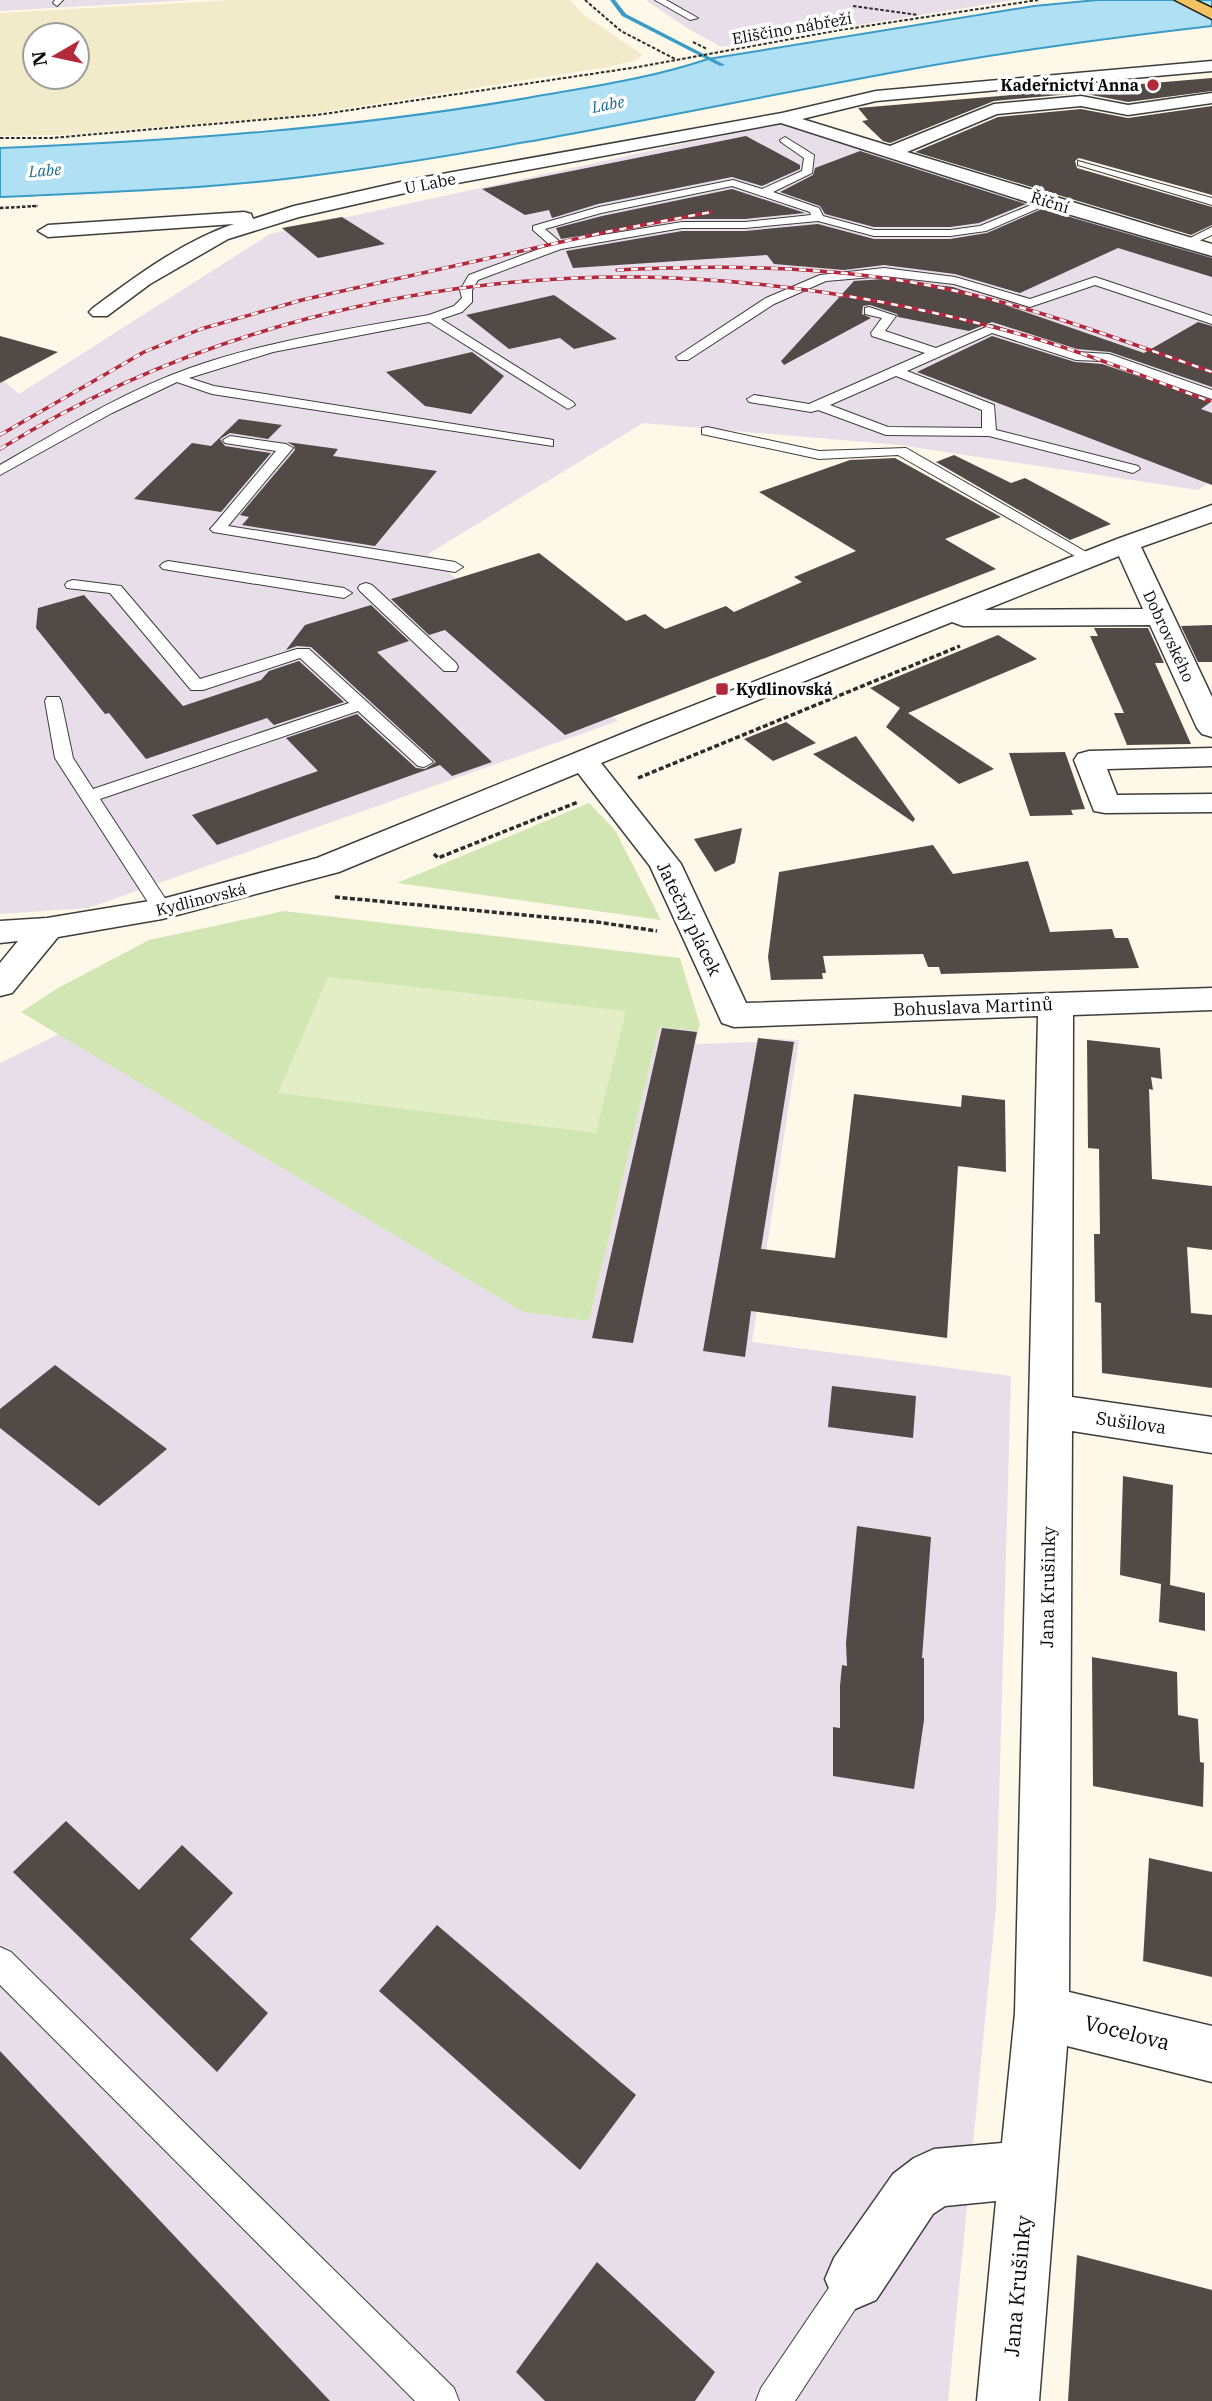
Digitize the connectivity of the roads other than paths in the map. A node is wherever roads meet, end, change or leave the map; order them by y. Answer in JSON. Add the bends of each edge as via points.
{"nodes":[{"id":1,"x":1184,"y":0,"type":"edge"},
{"id":2,"x":686,"y":1,"type":"edge"},
{"id":3,"x":661,"y":2,"type":"edge"},
{"id":4,"x":1206,"y":11,"type":"edge"},
{"id":5,"x":693,"y":18,"type":"dead end"},
{"id":6,"x":1212,"y":66,"type":"edge"},
{"id":7,"x":1212,"y":99,"type":"edge"},
{"id":8,"x":782,"y":118,"type":"junction"},
{"id":9,"x":785,"y":140,"type":"dead end"},
{"id":10,"x":889,"y":153,"type":"junction"},
{"id":11,"x":1082,"y":163,"type":"dead end"},
{"id":12,"x":762,"y":192,"type":"junction"},
{"id":13,"x":1047,"y":202,"type":"junction"},
{"id":14,"x":1212,"y":202,"type":"edge"},
{"id":15,"x":275,"y":218,"type":"junction"},
{"id":16,"x":818,"y":218,"type":"junction"},
{"id":17,"x":1212,"y":230,"type":"edge"},
{"id":18,"x":48,"y":231,"type":"dead end"},
{"id":19,"x":1188,"y":242,"type":"junction"},
{"id":20,"x":558,"y":246,"type":"junction"},
{"id":21,"x":1212,"y":250,"type":"edge"},
{"id":22,"x":869,"y":311,"type":"dead end"},
{"id":23,"x":100,"y":312,"type":"dead end"},
{"id":24,"x":431,"y":318,"type":"junction"},
{"id":25,"x":1212,"y":320,"type":"edge"},
{"id":26,"x":935,"y":352,"type":"junction"},
{"id":27,"x":683,"y":356,"type":"dead end"},
{"id":28,"x":893,"y":370,"type":"junction"},
{"id":29,"x":177,"y":378,"type":"junction"},
{"id":30,"x":1212,"y":395,"type":"edge"},
{"id":31,"x":754,"y":399,"type":"dead end"},
{"id":32,"x":568,"y":405,"type":"dead end"},
{"id":33,"x":818,"y":405,"type":"junction"},
{"id":34,"x":707,"y":431,"type":"dead end"},
{"id":35,"x":989,"y":432,"type":"junction"},
{"id":36,"x":230,"y":440,"type":"dead end"},
{"id":37,"x":548,"y":443,"type":"dead end"},
{"id":38,"x":1133,"y":469,"type":"dead end"},
{"id":39,"x":0,"y":471,"type":"edge"},
{"id":40,"x":1212,"y":513,"type":"edge"},
{"id":41,"x":1126,"y":544,"type":"junction"},
{"id":42,"x":1092,"y":559,"type":"junction"},
{"id":43,"x":168,"y":566,"type":"dead end"},
{"id":44,"x":455,"y":567,"type":"dead end"},
{"id":45,"x":73,"y":585,"type":"dead end"},
{"id":46,"x":366,"y":589,"type":"dead end"},
{"id":47,"x":344,"y":593,"type":"dead end"},
{"id":48,"x":1160,"y":617,"type":"junction"},
{"id":49,"x":941,"y":618,"type":"junction"},
{"id":50,"x":450,"y":667,"type":"dead end"},
{"id":51,"x":53,"y":701,"type":"dead end"},
{"id":52,"x":359,"y":705,"type":"junction"},
{"id":53,"x":1212,"y":727,"type":"edge"},
{"id":54,"x":1212,"y":757,"type":"edge"},
{"id":55,"x":584,"y":761,"type":"junction"},
{"id":56,"x":424,"y":762,"type":"dead end"},
{"id":57,"x":89,"y":797,"type":"junction"},
{"id":58,"x":1212,"y":803,"type":"edge"},
{"id":59,"x":162,"y":909,"type":"junction"},
{"id":60,"x":47,"y":928,"type":"junction"},
{"id":61,"x":0,"y":932,"type":"edge"},
{"id":62,"x":0,"y":985,"type":"edge"},
{"id":63,"x":1212,"y":999,"type":"edge"},
{"id":64,"x":1056,"y":1004,"type":"junction"},
{"id":65,"x":734,"y":1015,"type":"joint"},
{"id":66,"x":1050,"y":1411,"type":"junction"},
{"id":67,"x":1212,"y":1435,"type":"edge"},
{"id":68,"x":0,"y":1963,"type":"edge"},
{"id":69,"x":1042,"y":2013,"type":"junction"},
{"id":70,"x":1212,"y":2054,"type":"edge"},
{"id":71,"x":1028,"y":2170,"type":"junction"},
{"id":72,"x":855,"y":2279,"type":"joint"},
{"id":73,"x":441,"y":2401,"type":"edge"},
{"id":74,"x":774,"y":2401,"type":"edge"},
{"id":75,"x":1008,"y":2401,"type":"edge"}],
"edges":[{"from":1,"to":4,"type":"main road"},
{"from":2,"to":3,"type":"lane"},
{"from":3,"to":5,"type":"lane"},
{"from":6,"to":8,"type":"street","name":"U Labe","via":[[911,91]]},
{"from":7,"to":10,"type":"street","via":[[1128,110],[1081,101],[994,109]]},
{"from":8,"to":10,"type":"street","name":"Říční"},
{"from":8,"to":15,"type":"street","name":"U Labe","via":[[414,186]]},
{"from":9,"to":12,"type":"lane","via":[[810,157],[807,173]]},
{"from":10,"to":13,"type":"street","name":"Říční"},
{"from":11,"to":14,"type":"lane"},
{"from":12,"to":16,"type":"lane","via":[[815,210]]},
{"from":12,"to":20,"type":"lane","via":[[733,183],[599,210],[537,228]]},
{"from":13,"to":16,"type":"lane","via":[[982,229],[950,233],[874,233]]},
{"from":13,"to":19,"type":"street","name":"Říční"},
{"from":15,"to":18,"type":"street"},
{"from":15,"to":23,"type":"street","name":"U Labe","via":[[221,235],[143,280]]},
{"from":16,"to":20,"type":"lane","via":[[682,225]]},
{"from":17,"to":19,"type":"lane"},
{"from":19,"to":21,"type":"street","name":"Říční"},
{"from":20,"to":24,"type":"lane","via":[[473,278],[466,290],[468,299],[458,309]]},
{"from":22,"to":26,"type":"lane","via":[[890,316],[877,333]]},
{"from":24,"to":29,"type":"lane","via":[[320,338],[221,362]]},
{"from":24,"to":32,"type":"lane"},
{"from":25,"to":27,"type":"lane","via":[[1095,281],[1030,303],[955,281],[884,272],[824,278],[771,301]]},
{"from":26,"to":28,"type":"lane"},
{"from":26,"to":30,"type":"lane","via":[[990,329],[1076,356],[1104,357]]},
{"from":28,"to":33,"type":"lane"},
{"from":28,"to":35,"type":"lane","via":[[989,408]]},
{"from":29,"to":37,"type":"lane","via":[[212,390]]},
{"from":29,"to":39,"type":"lane","via":[[108,409]]},
{"from":31,"to":33,"type":"lane","via":[[811,408]]},
{"from":33,"to":35,"type":"lane","via":[[886,431]]},
{"from":34,"to":42,"type":"lane","via":[[819,455],[901,451]]},
{"from":35,"to":38,"type":"lane"},
{"from":36,"to":44,"type":"lane","via":[[286,448],[218,529]]},
{"from":40,"to":41,"type":"street","name":"Kydlinovská"},
{"from":41,"to":42,"type":"street","name":"Kydlinovská"},
{"from":41,"to":48,"type":"street","name":"Dobrovského"},
{"from":42,"to":49,"type":"street","name":"Kydlinovská"},
{"from":43,"to":47,"type":"lane"},
{"from":45,"to":52,"type":"lane","via":[[115,589],[197,686],[303,652]]},
{"from":46,"to":50,"type":"lane"},
{"from":48,"to":49,"type":"street","name":"Kydlinovská"},
{"from":48,"to":53,"type":"street","name":"Dobrovského"},
{"from":49,"to":55,"type":"street","name":"Kydlinovská"},
{"from":51,"to":57,"type":"lane","via":[[64,758]]},
{"from":52,"to":56,"type":"lane"},
{"from":52,"to":57,"type":"lane"},
{"from":54,"to":58,"type":"street","via":[[1088,760],[1105,804]]},
{"from":55,"to":59,"type":"street","name":"Kydlinovská","via":[[328,865]]},
{"from":55,"to":65,"type":"street","name":"Jatečný plácek","via":[[665,864]]},
{"from":57,"to":59,"type":"lane"},
{"from":59,"to":60,"type":"street","name":"Kydlinovská"},
{"from":60,"to":61,"type":"street","name":"Kydlinovská"},
{"from":60,"to":62,"type":"street"},
{"from":63,"to":64,"type":"street","name":"Bohuslava Martinů"},
{"from":64,"to":65,"type":"street","name":"Bohuslava Martinů"},
{"from":64,"to":66,"type":"street","name":"Jana Krušinky"},
{"from":66,"to":67,"type":"street","name":"Sušilova"},
{"from":66,"to":69,"type":"street","name":"Jana Krušinky"},
{"from":68,"to":73,"type":"lane"},
{"from":69,"to":70,"type":"street","name":"Vocelova"},
{"from":69,"to":71,"type":"street","name":"Jana Krušinky"},
{"from":71,"to":72,"type":"street","via":[[934,2178],[913,2194]]},
{"from":71,"to":75,"type":"street","name":"Jana Krušinky"},
{"from":72,"to":74,"type":"lane"}]}
